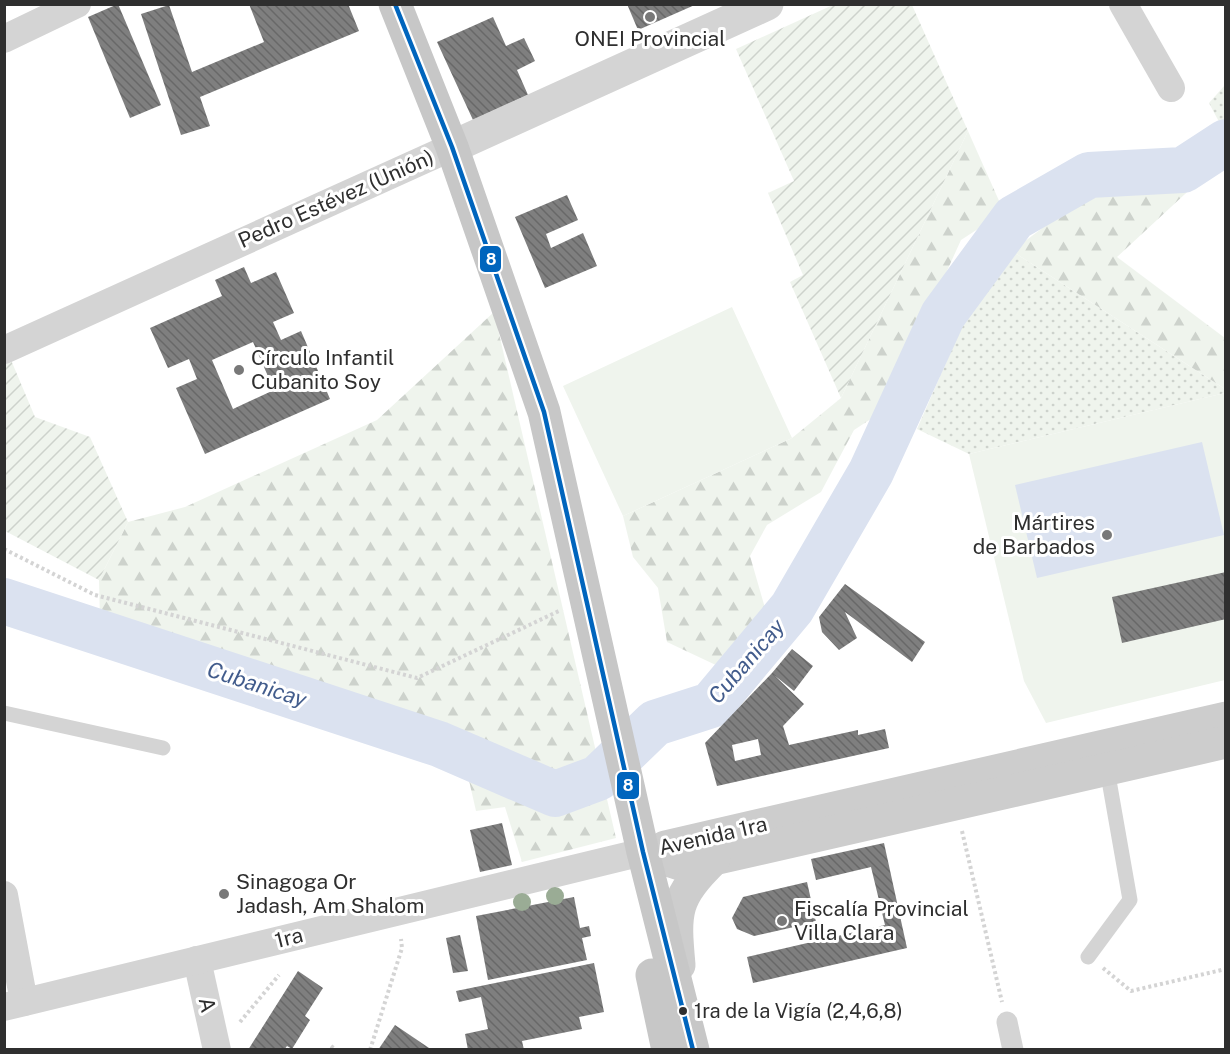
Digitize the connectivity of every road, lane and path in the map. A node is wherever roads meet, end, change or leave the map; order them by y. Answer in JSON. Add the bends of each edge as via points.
{"nodes":[{"id":1,"x":77,"y":4,"type":"edge"},
{"id":2,"x":395,"y":4,"type":"edge"},
{"id":3,"x":767,"y":4,"type":"edge"},
{"id":4,"x":1123,"y":4,"type":"edge"},
{"id":5,"x":4,"y":39,"type":"edge"},
{"id":6,"x":1171,"y":88,"type":"dead end"},
{"id":7,"x":452,"y":147,"type":"junction"},
{"id":8,"x":4,"y":350,"type":"edge"},
{"id":9,"x":4,"y":549,"type":"edge"},
{"id":10,"x":586,"y":598,"type":"junction"},
{"id":11,"x":4,"y":713,"type":"edge"},
{"id":12,"x":1226,"y":718,"type":"edge"},
{"id":13,"x":1226,"y":742,"type":"edge"},
{"id":14,"x":163,"y":748,"type":"dead end"},
{"id":15,"x":1107,"y":769,"type":"junction"},
{"id":16,"x":956,"y":804,"type":"junction"},
{"id":17,"x":632,"y":806,"type":"junction"},
{"id":18,"x":710,"y":848,"type":"junction"},
{"id":19,"x":642,"y":852,"type":"junction"},
{"id":20,"x":4,"y":895,"type":"edge"},
{"id":21,"x":395,"y":912,"type":"junction"},
{"id":22,"x":1088,"y":957,"type":"joint"},
{"id":23,"x":197,"y":960,"type":"junction"},
{"id":24,"x":1226,"y":969,"type":"edge"},
{"id":25,"x":279,"y":975,"type":"dead end"},
{"id":26,"x":14,"y":1004,"type":"edge"},
{"id":27,"x":1007,"y":1022,"type":"joint"},
{"id":28,"x":227,"y":1040,"type":"edge"},
{"id":29,"x":331,"y":1046,"type":"dead end"},
{"id":30,"x":336,"y":1050,"type":"edge"},
{"id":31,"x":370,"y":1050,"type":"edge"},
{"id":32,"x":668,"y":1050,"type":"edge"},
{"id":33,"x":694,"y":1050,"type":"edge"},
{"id":34,"x":1013,"y":1050,"type":"edge"}],
"edges":[{"from":1,"to":5,"type":"street"},
{"from":2,"to":7,"type":"main road"},
{"from":3,"to":7,"type":"street","name":"Pedro Estévez (Unión)"},
{"from":4,"to":6,"type":"street"},
{"from":7,"to":8,"type":"street","name":"Pedro Estévez (Unión)"},
{"from":7,"to":10,"type":"main road","via":[[544,412]]},
{"from":9,"to":10,"type":"path","via":[[95,595],[417,678]]},
{"from":10,"to":17,"type":"main road"},
{"from":11,"to":14,"type":"lane"},
{"from":12,"to":18,"type":"main road","name":"Avenida 1ra"},
{"from":13,"to":15,"type":"main road","name":"Avenida 1ra"},
{"from":15,"to":16,"type":"main road","name":"Avenida 1ra"},
{"from":15,"to":22,"type":"lane","via":[[1130,900]]},
{"from":16,"to":18,"type":"main road","name":"Avenida 1ra"},
{"from":16,"to":27,"type":"path"},
{"from":17,"to":18,"type":"main road","via":[[656,825]]},
{"from":17,"to":19,"type":"main road"},
{"from":18,"to":19,"type":"main road","name":"Avenida 1ra","via":[[680,864]]},
{"from":18,"to":33,"type":"main road","via":[[681,899],[676,927]]},
{"from":19,"to":21,"type":"street","name":"1ra"},
{"from":19,"to":32,"type":"main road","via":[[639,907]]},
{"from":19,"to":33,"type":"main road"},
{"from":20,"to":26,"type":"street"},
{"from":21,"to":23,"type":"street","name":"1ra"},
{"from":21,"to":31,"type":"path","via":[[402,948]]},
{"from":22,"to":24,"type":"path","via":[[1131,991]]},
{"from":23,"to":26,"type":"street","name":"1ra"},
{"from":23,"to":28,"type":"street","name":"A"},
{"from":25,"to":28,"type":"path"},
{"from":27,"to":34,"type":"street"},
{"from":29,"to":30,"type":"path"}]}
